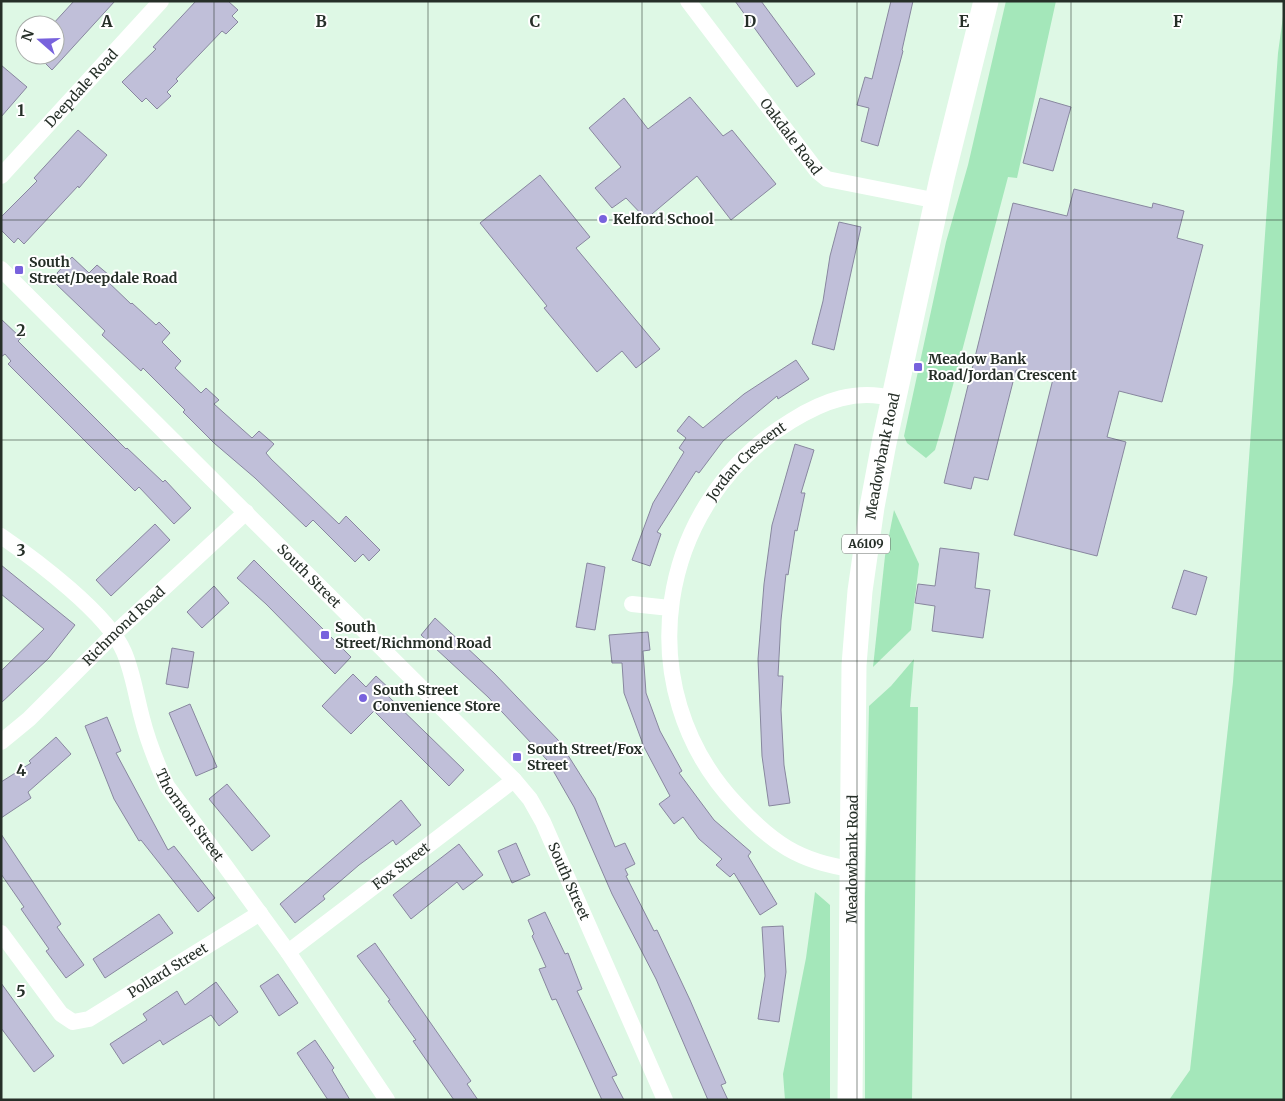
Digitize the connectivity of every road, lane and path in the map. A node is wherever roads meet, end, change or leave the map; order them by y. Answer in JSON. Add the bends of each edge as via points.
{"nodes":[{"id":1,"x":161,"y":1,"type":"edge"},
{"id":2,"x":688,"y":1,"type":"edge"},
{"id":3,"x":986,"y":1,"type":"edge"},
{"id":4,"x":1,"y":176,"type":"edge"},
{"id":5,"x":938,"y":201,"type":"junction"},
{"id":6,"x":1,"y":269,"type":"edge"},
{"id":7,"x":894,"y":399,"type":"junction"},
{"id":8,"x":246,"y":512,"type":"junction"},
{"id":9,"x":1,"y":536,"type":"edge"},
{"id":10,"x":632,"y":604,"type":"dead end"},
{"id":11,"x":670,"y":608,"type":"junction"},
{"id":12,"x":114,"y":634,"type":"junction"},
{"id":13,"x":1,"y":742,"type":"edge"},
{"id":14,"x":514,"y":780,"type":"junction"},
{"id":15,"x":852,"y":869,"type":"junction"},
{"id":16,"x":260,"y":913,"type":"junction"},
{"id":17,"x":1,"y":933,"type":"edge"},
{"id":18,"x":288,"y":952,"type":"junction"},
{"id":19,"x":387,"y":1100,"type":"edge"},
{"id":20,"x":665,"y":1100,"type":"edge"},
{"id":21,"x":850,"y":1100,"type":"edge"}],
"edges":[{"from":1,"to":4,"type":"street","name":"Deepdale Road"},
{"from":2,"to":5,"type":"street","name":"Oakdale Road","via":[[817,171],[827,179]]},
{"from":3,"to":5,"type":"main road","name":"Meadowbank Road","number":"A6109"},
{"from":5,"to":7,"type":"main road","name":"Meadowbank Road","number":"A6109"},
{"from":6,"to":8,"type":"street","name":"South Street"},
{"from":7,"to":11,"type":"street","name":"Jordan Crescent","via":[[877,394],[854,394],[826,402],[783,426],[755,447],[705,510],[677,572]]},
{"from":7,"to":15,"type":"main road","name":"Meadowbank Road","number":"A6109","via":[[872,507],[860,591],[854,665]]},
{"from":8,"to":12,"type":"street","name":"Richmond Road"},
{"from":8,"to":14,"type":"street","name":"South Street"},
{"from":9,"to":12,"type":"street","name":"Thornton Street","via":[[67,587]]},
{"from":10,"to":11,"type":"street"},
{"from":11,"to":15,"type":"street","name":"Jordan Crescent","via":[[668,645],[676,696],[689,733],[722,789],[756,825],[800,857]]},
{"from":12,"to":13,"type":"street","name":"Richmond Road"},
{"from":12,"to":16,"type":"street","name":"Thornton Street","via":[[124,652],[147,736],[167,786]]},
{"from":14,"to":18,"type":"street","name":"Fox Street"},
{"from":14,"to":20,"type":"street","name":"South Street","via":[[543,822]]},
{"from":15,"to":21,"type":"main road","name":"Meadowbank Road","number":"A6109"},
{"from":16,"to":17,"type":"street","name":"Pollard Street","via":[[89,1019],[73,1022],[61,1014]]},
{"from":16,"to":18,"type":"street","name":"Thornton Street"},
{"from":18,"to":19,"type":"street","name":"Thornton Street"}]}
